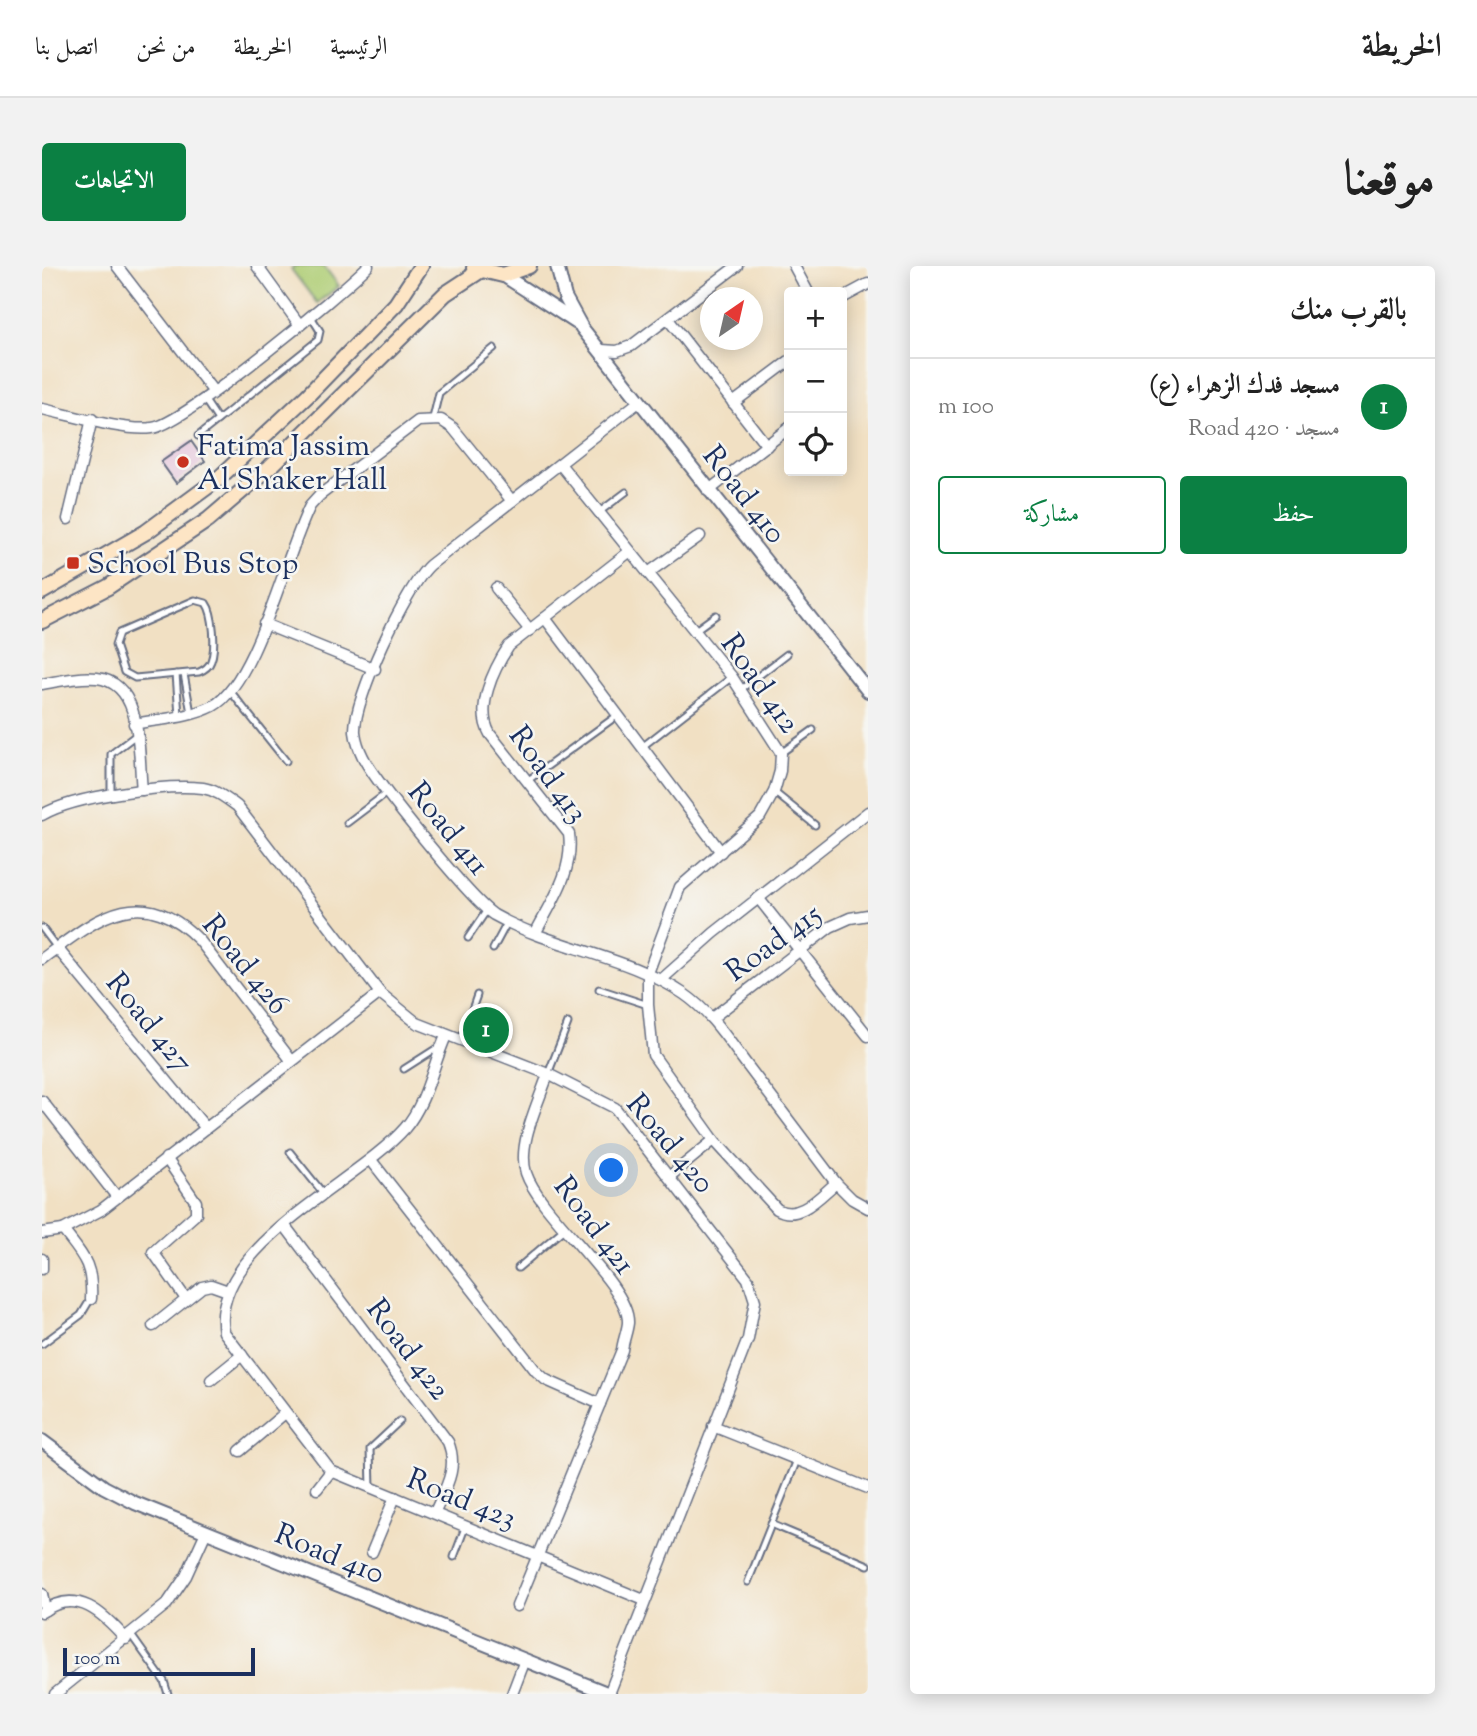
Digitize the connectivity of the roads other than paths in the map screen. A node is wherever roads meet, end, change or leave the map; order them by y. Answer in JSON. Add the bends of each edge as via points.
{"nodes":[{"id":1,"x":117,"y":266,"type":"edge"},
{"id":2,"x":257,"y":266,"type":"edge"},
{"id":3,"x":368,"y":266,"type":"edge"},
{"id":4,"x":410,"y":266,"type":"edge"},
{"id":5,"x":421,"y":266,"type":"edge"},
{"id":6,"x":529,"y":266,"type":"edge"},
{"id":7,"x":557,"y":266,"type":"edge"},
{"id":8,"x":737,"y":266,"type":"edge"},
{"id":9,"x":794,"y":266,"type":"edge"},
{"id":10,"x":475,"y":269,"type":"edge"},
{"id":11,"x":503,"y":275,"type":"junction"},
{"id":12,"x":868,"y":284,"type":"edge"},
{"id":13,"x":805,"y":287,"type":"edge"},
{"id":14,"x":847,"y":295,"type":"edge"},
{"id":15,"x":396,"y":304,"type":"junction"},
{"id":16,"x":310,"y":315,"type":"junction"},
{"id":17,"x":668,"y":319,"type":"junction"},
{"id":18,"x":299,"y":324,"type":"junction"},
{"id":19,"x":582,"y":328,"type":"junction"},
{"id":20,"x":494,"y":348,"type":"dead end"},
{"id":21,"x":602,"y":350,"type":"junction"},
{"id":22,"x":784,"y":365,"type":"edge"},
{"id":23,"x":213,"y":391,"type":"junction"},
{"id":24,"x":204,"y":399,"type":"junction"},
{"id":25,"x":640,"y":401,"type":"junction"},
{"id":26,"x":733,"y":403,"type":"junction"},
{"id":27,"x":42,"y":409,"type":"edge"},
{"id":28,"x":433,"y":418,"type":"junction"},
{"id":29,"x":92,"y":419,"type":"junction"},
{"id":30,"x":218,"y":420,"type":"junction"},
{"id":31,"x":784,"y":432,"type":"edge"},
{"id":32,"x":198,"y":436,"type":"dead end"},
{"id":33,"x":767,"y":446,"type":"junction"},
{"id":34,"x":560,"y":464,"type":"junction"},
{"id":35,"x":708,"y":491,"type":"junction"},
{"id":36,"x":626,"y":492,"type":"dead end"},
{"id":37,"x":512,"y":501,"type":"junction"},
{"id":38,"x":598,"y":513,"type":"junction"},
{"id":39,"x":68,"y":519,"type":"dead end"},
{"id":40,"x":699,"y":536,"type":"dead end"},
{"id":41,"x":629,"y":552,"type":"junction"},
{"id":42,"x":648,"y":573,"type":"junction"},
{"id":43,"x":496,"y":587,"type":"dead end"},
{"id":44,"x":42,"y":592,"type":"edge"},
{"id":45,"x":716,"y":615,"type":"dead end"},
{"id":46,"x":545,"y":618,"type":"junction"},
{"id":47,"x":42,"y":621,"type":"edge"},
{"id":48,"x":264,"y":624,"type":"junction"},
{"id":49,"x":530,"y":630,"type":"junction"},
{"id":50,"x":694,"y":631,"type":"junction"},
{"id":51,"x":787,"y":654,"type":"dead end"},
{"id":52,"x":375,"y":669,"type":"junction"},
{"id":53,"x":176,"y":674,"type":"junction"},
{"id":54,"x":184,"y":674,"type":"junction"},
{"id":55,"x":732,"y":677,"type":"junction"},
{"id":56,"x":42,"y":684,"type":"edge"},
{"id":57,"x":740,"y":690,"type":"junction"},
{"id":58,"x":868,"y":691,"type":"edge"},
{"id":59,"x":230,"y":692,"type":"junction"},
{"id":60,"x":191,"y":713,"type":"junction"},
{"id":61,"x":179,"y":715,"type":"junction"},
{"id":62,"x":618,"y":715,"type":"junction"},
{"id":63,"x":134,"y":724,"type":"junction"},
{"id":64,"x":813,"y":730,"type":"dead end"},
{"id":65,"x":136,"y":735,"type":"junction"},
{"id":66,"x":642,"y":747,"type":"junction"},
{"id":67,"x":781,"y":753,"type":"junction"},
{"id":68,"x":286,"y":761,"type":"dead end"},
{"id":69,"x":527,"y":781,"type":"junction"},
{"id":70,"x":142,"y":790,"type":"junction"},
{"id":71,"x":388,"y":792,"type":"junction"},
{"id":72,"x":774,"y":792,"type":"junction"},
{"id":73,"x":111,"y":796,"type":"junction"},
{"id":74,"x":868,"y":813,"type":"edge"},
{"id":75,"x":42,"y":815,"type":"edge"},
{"id":76,"x":348,"y":823,"type":"dead end"},
{"id":77,"x":815,"y":825,"type":"dead end"},
{"id":78,"x":721,"y":852,"type":"junction"},
{"id":79,"x":759,"y":899,"type":"junction"},
{"id":80,"x":487,"y":910,"type":"junction"},
{"id":81,"x":868,"y":915,"type":"edge"},
{"id":82,"x":508,"y":921,"type":"junction"},
{"id":83,"x":42,"y":928,"type":"edge"},
{"id":84,"x":536,"y":932,"type":"junction"},
{"id":85,"x":468,"y":938,"type":"dead end"},
{"id":86,"x":57,"y":948,"type":"junction"},
{"id":87,"x":493,"y":949,"type":"dead end"},
{"id":88,"x":799,"y":950,"type":"junction"},
{"id":89,"x":42,"y":959,"type":"edge"},
{"id":90,"x":648,"y":973,"type":"junction"},
{"id":91,"x":661,"y":981,"type":"junction"},
{"id":92,"x":599,"y":989,"type":"dead end"},
{"id":93,"x":380,"y":993,"type":"junction"},
{"id":94,"x":477,"y":995,"type":"dead end"},
{"id":95,"x":648,"y":1005,"type":"junction"},
{"id":96,"x":712,"y":1018,"type":"junction"},
{"id":97,"x":568,"y":1023,"type":"dead end"},
{"id":98,"x":868,"y":1036,"type":"edge"},
{"id":99,"x":444,"y":1040,"type":"junction"},
{"id":100,"x":461,"y":1041,"type":"junction"},
{"id":101,"x":291,"y":1060,"type":"junction"},
{"id":102,"x":404,"y":1069,"type":"dead end"},
{"id":103,"x":548,"y":1074,"type":"junction"},
{"id":104,"x":42,"y":1101,"type":"edge"},
{"id":105,"x":205,"y":1127,"type":"junction"},
{"id":106,"x":714,"y":1140,"type":"junction"},
{"id":107,"x":290,"y":1152,"type":"dead end"},
{"id":108,"x":166,"y":1158,"type":"junction"},
{"id":109,"x":371,"y":1160,"type":"junction"},
{"id":110,"x":670,"y":1176,"type":"junction"},
{"id":111,"x":836,"y":1183,"type":"junction"},
{"id":112,"x":325,"y":1195,"type":"junction"},
{"id":113,"x":117,"y":1197,"type":"junction"},
{"id":114,"x":868,"y":1208,"type":"edge"},
{"id":115,"x":285,"y":1226,"type":"junction"},
{"id":116,"x":565,"y":1228,"type":"junction"},
{"id":117,"x":63,"y":1230,"type":"junction"},
{"id":118,"x":42,"y":1233,"type":"edge"},
{"id":119,"x":42,"y":1259,"type":"edge"},
{"id":120,"x":518,"y":1268,"type":"dead end"},
{"id":121,"x":42,"y":1269,"type":"edge"},
{"id":122,"x":228,"y":1291,"type":"junction"},
{"id":123,"x":91,"y":1299,"type":"joint"},
{"id":124,"x":186,"y":1299,"type":"junction"},
{"id":125,"x":153,"y":1326,"type":"dead end"},
{"id":126,"x":42,"y":1344,"type":"edge"},
{"id":127,"x":242,"y":1355,"type":"junction"},
{"id":128,"x":211,"y":1380,"type":"dead end"},
{"id":129,"x":600,"y":1404,"type":"junction"},
{"id":130,"x":285,"y":1413,"type":"junction"},
{"id":131,"x":400,"y":1420,"type":"dead end"},
{"id":132,"x":713,"y":1426,"type":"junction"},
{"id":133,"x":42,"y":1441,"type":"edge"},
{"id":134,"x":240,"y":1451,"type":"dead end"},
{"id":135,"x":797,"y":1460,"type":"junction"},
{"id":136,"x":331,"y":1471,"type":"junction"},
{"id":137,"x":371,"y":1488,"type":"junction"},
{"id":138,"x":868,"y":1488,"type":"edge"},
{"id":139,"x":317,"y":1489,"type":"dead end"},
{"id":140,"x":395,"y":1497,"type":"junction"},
{"id":141,"x":435,"y":1513,"type":"junction"},
{"id":142,"x":771,"y":1524,"type":"junction"},
{"id":143,"x":466,"y":1525,"type":"junction"},
{"id":144,"x":206,"y":1532,"type":"junction"},
{"id":145,"x":372,"y":1552,"type":"dead end"},
{"id":146,"x":537,"y":1555,"type":"junction"},
{"id":147,"x":454,"y":1557,"type":"dead end"},
{"id":148,"x":868,"y":1565,"type":"edge"},
{"id":149,"x":748,"y":1582,"type":"dead end"},
{"id":150,"x":42,"y":1594,"type":"edge"},
{"id":151,"x":644,"y":1600,"type":"junction"},
{"id":152,"x":517,"y":1606,"type":"dead end"},
{"id":153,"x":43,"y":1611,"type":"edge"},
{"id":154,"x":128,"y":1637,"type":"junction"},
{"id":155,"x":525,"y":1660,"type":"junction"},
{"id":156,"x":169,"y":1693,"type":"edge"},
{"id":157,"x":55,"y":1694,"type":"edge"},
{"id":158,"x":512,"y":1694,"type":"edge"},
{"id":159,"x":609,"y":1694,"type":"edge"}],
"edges":[{"from":1,"to":23,"type":"street"},
{"from":2,"to":18,"type":"street"},
{"from":3,"to":16,"type":"street"},
{"from":4,"to":15,"type":"main road"},
{"from":5,"to":15,"type":"main road"},
{"from":6,"to":11,"type":"main road"},
{"from":7,"to":19,"type":"street","name":"Road 410","via":[[565,297]]},
{"from":8,"to":17,"type":"street"},
{"from":9,"to":13,"type":"street"},
{"from":10,"to":11,"type":"main road"},
{"from":10,"to":47,"type":"main road","via":[[270,467],[208,520],[108,587]]},
{"from":11,"to":19,"type":"street","name":"Road 410"},
{"from":12,"to":14,"type":"street"},
{"from":15,"to":44,"type":"main road","via":[[218,479],[146,532]]},
{"from":16,"to":18,"type":"street"},
{"from":16,"to":30,"type":"lane","via":[[320,331],[318,340]]},
{"from":17,"to":21,"type":"street","via":[[631,346]]},
{"from":17,"to":26,"type":"street"},
{"from":18,"to":23,"type":"street"},
{"from":19,"to":21,"type":"street","name":"Road 410"},
{"from":20,"to":28,"type":"lane","via":[[439,393]]},
{"from":21,"to":25,"type":"street","name":"Road 410"},
{"from":22,"to":26,"type":"street"},
{"from":23,"to":24,"type":"street"},
{"from":24,"to":29,"type":"street","via":[[173,421],[153,428]]},
{"from":24,"to":30,"type":"lane"},
{"from":25,"to":34,"type":"street","name":"Road 411"},
{"from":25,"to":35,"type":"street","name":"Road 410"},
{"from":26,"to":33,"type":"street"},
{"from":27,"to":29,"type":"street"},
{"from":28,"to":37,"type":"street","via":[[453,428]]},
{"from":28,"to":48,"type":"street","via":[[418,421],[310,506]]},
{"from":29,"to":39,"type":"street"},
{"from":30,"to":32,"type":"lane"},
{"from":31,"to":33,"type":"street"},
{"from":33,"to":35,"type":"street"},
{"from":34,"to":37,"type":"street","name":"Road 411"},
{"from":34,"to":38,"type":"street","name":"Road 412"},
{"from":35,"to":58,"type":"street","name":"Road 410"},
{"from":36,"to":38,"type":"lane"},
{"from":37,"to":52,"type":"street","name":"Road 411","via":[[415,581]]},
{"from":38,"to":41,"type":"street","name":"Road 412"},
{"from":40,"to":42,"type":"street"},
{"from":41,"to":42,"type":"street","name":"Road 412"},
{"from":41,"to":46,"type":"street","name":"Road 413"},
{"from":42,"to":50,"type":"street","name":"Road 412"},
{"from":43,"to":49,"type":"street"},
{"from":45,"to":50,"type":"lane"},
{"from":46,"to":49,"type":"street","name":"Road 413"},
{"from":46,"to":62,"type":"street"},
{"from":48,"to":52,"type":"street"},
{"from":48,"to":59,"type":"street"},
{"from":49,"to":69,"type":"street","name":"Road 413","via":[[501,658],[483,706],[483,722],[490,734]]},
{"from":50,"to":55,"type":"street","name":"Road 412"},
{"from":51,"to":57,"type":"lane"},
{"from":52,"to":71,"type":"street","name":"Road 411","via":[[359,705],[355,732],[363,759]]},
{"from":53,"to":54,"type":"lane"},
{"from":53,"to":54,"type":"lane","via":[[129,676],[120,667],[115,641],[123,630],[199,600],[211,610],[212,660],[203,671]]},
{"from":53,"to":61,"type":"lane"},
{"from":54,"to":60,"type":"lane"},
{"from":55,"to":57,"type":"street","name":"Road 412"},
{"from":55,"to":66,"type":"lane"},
{"from":56,"to":63,"type":"street","via":[[78,678],[106,680],[129,699]]},
{"from":57,"to":67,"type":"street","name":"Road 412"},
{"from":59,"to":60,"type":"street","via":[[211,708]]},
{"from":59,"to":68,"type":"lane"},
{"from":60,"to":61,"type":"street"},
{"from":61,"to":63,"type":"street"},
{"from":62,"to":66,"type":"street"},
{"from":62,"to":69,"type":"lane"},
{"from":63,"to":65,"type":"street"},
{"from":64,"to":67,"type":"lane"},
{"from":65,"to":70,"type":"street"},
{"from":65,"to":73,"type":"lane","via":[[111,754]]},
{"from":66,"to":78,"type":"street"},
{"from":67,"to":72,"type":"street","name":"Road 412"},
{"from":69,"to":84,"type":"street","name":"Road 413","via":[[569,834],[571,850],[567,872]]},
{"from":70,"to":73,"type":"street","name":"Road 420"},
{"from":70,"to":93,"type":"street","name":"Road 420","via":[[203,788],[237,806]]},
{"from":71,"to":76,"type":"lane"},
{"from":71,"to":80,"type":"street","name":"Road 411"},
{"from":72,"to":77,"type":"lane"},
{"from":72,"to":78,"type":"street","name":"Road 412","via":[[760,817]]},
{"from":73,"to":75,"type":"street","name":"Road 420","via":[[70,803]]},
{"from":74,"to":79,"type":"street"},
{"from":78,"to":90,"type":"street","name":"Road 412","via":[[680,887]]},
{"from":79,"to":88,"type":"street"},
{"from":79,"to":91,"type":"street"},
{"from":80,"to":82,"type":"street","name":"Road 411"},
{"from":80,"to":85,"type":"lane"},
{"from":81,"to":88,"type":"street","name":"Road 415","via":[[839,922]]},
{"from":82,"to":84,"type":"street","name":"Road 411"},
{"from":82,"to":87,"type":"lane"},
{"from":83,"to":86,"type":"lane"},
{"from":84,"to":90,"type":"street","name":"Road 411"},
{"from":86,"to":89,"type":"street","name":"Road 426"},
{"from":86,"to":101,"type":"street","name":"Road 426","via":[[113,913],[141,909],[167,915],[200,941]]},
{"from":86,"to":105,"type":"street","name":"Road 427"},
{"from":88,"to":96,"type":"street","name":"Road 415"},
{"from":88,"to":98,"type":"street"},
{"from":90,"to":91,"type":"street","name":"Road 411"},
{"from":90,"to":95,"type":"street"},
{"from":91,"to":96,"type":"street","name":"Road 411"},
{"from":92,"to":95,"type":"lane"},
{"from":93,"to":99,"type":"street","name":"Road 420"},
{"from":93,"to":101,"type":"street"},
{"from":94,"to":100,"type":"lane"},
{"from":95,"to":106,"type":"street","via":[[653,1055]]},
{"from":96,"to":111,"type":"street","name":"Road 411"},
{"from":97,"to":103,"type":"lane"},
{"from":99,"to":100,"type":"street","name":"Road 420"},
{"from":99,"to":102,"type":"lane"},
{"from":99,"to":109,"type":"street","name":"Road 423","via":[[417,1111]]},
{"from":100,"to":103,"type":"street","name":"Road 420"},
{"from":101,"to":105,"type":"street"},
{"from":103,"to":110,"type":"street","name":"Road 420","via":[[615,1108]]},
{"from":103,"to":116,"type":"street","name":"Road 421","via":[[526,1146],[526,1172]]},
{"from":104,"to":113,"type":"street"},
{"from":105,"to":108,"type":"street"},
{"from":106,"to":110,"type":"street"},
{"from":106,"to":111,"type":"street","via":[[782,1212],[799,1212]]},
{"from":107,"to":112,"type":"lane"},
{"from":108,"to":113,"type":"street"},
{"from":108,"to":124,"type":"street","via":[[197,1209],[153,1252]]},
{"from":109,"to":112,"type":"street","name":"Road 423"},
{"from":109,"to":129,"type":"street","via":[[536,1371]]},
{"from":110,"to":132,"type":"street","name":"Road 420","via":[[754,1293],[748,1339]]},
{"from":111,"to":114,"type":"street","name":"Road 411"},
{"from":112,"to":115,"type":"street","name":"Road 423"},
{"from":113,"to":117,"type":"street","via":[[83,1222]]},
{"from":115,"to":122,"type":"street","name":"Road 423","via":[[246,1261]]},
{"from":115,"to":141,"type":"street","name":"Road 422","via":[[448,1442],[452,1472]]},
{"from":116,"to":120,"type":"lane"},
{"from":116,"to":129,"type":"street","name":"Road 421","via":[[617,1294],[628,1322]]},
{"from":117,"to":118,"type":"street"},
{"from":117,"to":123,"type":"street","via":[[88,1264]]},
{"from":119,"to":121,"type":"street"},
{"from":122,"to":124,"type":"street","via":[[206,1285]]},
{"from":122,"to":127,"type":"street","name":"Road 423","via":[[224,1332]]},
{"from":123,"to":126,"type":"lane","via":[[81,1315]]},
{"from":124,"to":125,"type":"street"},
{"from":127,"to":128,"type":"street"},
{"from":127,"to":130,"type":"street","name":"Road 423"},
{"from":129,"to":146,"type":"street","name":"Road 421"},
{"from":130,"to":134,"type":"street"},
{"from":130,"to":136,"type":"street","name":"Road 423"},
{"from":131,"to":137,"type":"lane","via":[[370,1449]]},
{"from":132,"to":135,"type":"street"},
{"from":132,"to":151,"type":"street","name":"Road 420"},
{"from":133,"to":144,"type":"street","name":"Road 410","via":[[104,1487]]},
{"from":135,"to":138,"type":"street"},
{"from":135,"to":142,"type":"lane"},
{"from":136,"to":137,"type":"street","name":"Road 423"},
{"from":136,"to":139,"type":"street"},
{"from":137,"to":140,"type":"street","name":"Road 423"},
{"from":140,"to":141,"type":"street","name":"Road 423"},
{"from":140,"to":145,"type":"street"},
{"from":141,"to":143,"type":"street","name":"Road 423"},
{"from":142,"to":148,"type":"lane"},
{"from":142,"to":149,"type":"lane"},
{"from":143,"to":146,"type":"street","name":"Road 423"},
{"from":143,"to":147,"type":"lane"},
{"from":144,"to":154,"type":"street","via":[[173,1596]]},
{"from":144,"to":155,"type":"street","name":"Road 410"},
{"from":146,"to":151,"type":"street","name":"Road 423"},
{"from":146,"to":152,"type":"street","name":"Road 421"},
{"from":150,"to":153,"type":"street"},
{"from":151,"to":159,"type":"street","name":"Road 420"},
{"from":153,"to":154,"type":"street","via":[[68,1602],[85,1604],[100,1611]]},
{"from":154,"to":156,"type":"lane"},
{"from":154,"to":157,"type":"street"},
{"from":155,"to":158,"type":"street"},
{"from":155,"to":159,"type":"street","name":"Road 410"}]}
